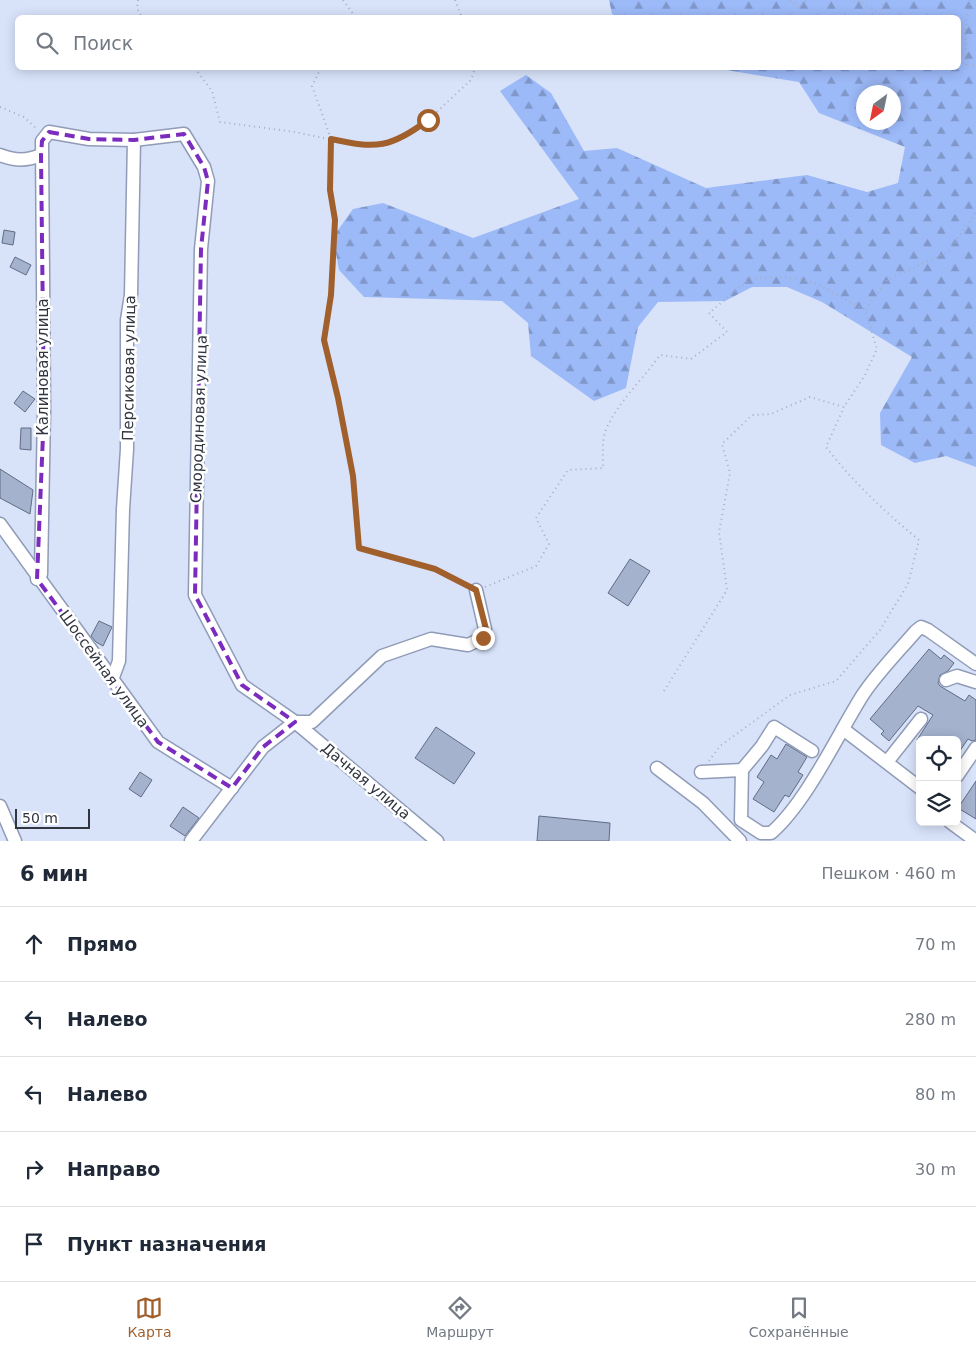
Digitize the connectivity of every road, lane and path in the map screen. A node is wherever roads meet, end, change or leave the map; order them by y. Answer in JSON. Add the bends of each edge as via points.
{"nodes":[{"id":1,"x":138,"y":0,"type":"edge"},
{"id":2,"x":343,"y":0,"type":"edge"},
{"id":3,"x":455,"y":0,"type":"edge"},
{"id":4,"x":790,"y":0,"type":"edge"},
{"id":5,"x":807,"y":0,"type":"edge"},
{"id":6,"x":858,"y":0,"type":"edge"},
{"id":7,"x":882,"y":0,"type":"edge"},
{"id":8,"x":970,"y":0,"type":"edge"},
{"id":9,"x":140,"y":15,"type":"edge"},
{"id":10,"x":354,"y":15,"type":"edge"},
{"id":11,"x":461,"y":15,"type":"edge"},
{"id":12,"x":882,"y":15,"type":"joint"},
{"id":13,"x":961,"y":62,"type":"edge"},
{"id":14,"x":966,"y":65,"type":"junction"},
{"id":15,"x":976,"y":67,"type":"edge"},
{"id":16,"x":196,"y":70,"type":"edge"},
{"id":17,"x":320,"y":70,"type":"edge"},
{"id":18,"x":474,"y":70,"type":"edge"},
{"id":19,"x":0,"y":107,"type":"edge"},
{"id":20,"x":47,"y":134,"type":"junction"},
{"id":21,"x":331,"y":139,"type":"junction"},
{"id":22,"x":134,"y":140,"type":"junction"},
{"id":23,"x":0,"y":155,"type":"edge"},
{"id":24,"x":41,"y":155,"type":"junction"},
{"id":25,"x":976,"y":212,"type":"edge"},
{"id":26,"x":866,"y":310,"type":"junction"},
{"id":27,"x":844,"y":407,"type":"junction"},
{"id":28,"x":0,"y":524,"type":"edge"},
{"id":29,"x":37,"y":579,"type":"junction"},
{"id":30,"x":476,"y":590,"type":"junction"},
{"id":31,"x":976,"y":664,"type":"edge"},
{"id":32,"x":112,"y":680,"type":"junction"},
{"id":33,"x":946,"y":680,"type":"dead end"},
{"id":34,"x":976,"y":682,"type":"edge"},
{"id":35,"x":664,"y":691,"type":"dead end"},
{"id":36,"x":921,"y":719,"type":"dead end"},
{"id":37,"x":295,"y":722,"type":"junction"},
{"id":38,"x":843,"y":729,"type":"junction"},
{"id":39,"x":976,"y":748,"type":"edge"},
{"id":40,"x":812,"y":751,"type":"dead end"},
{"id":41,"x":887,"y":762,"type":"junction"},
{"id":42,"x":657,"y":768,"type":"dead end"},
{"id":43,"x":742,"y":770,"type":"junction"},
{"id":44,"x":961,"y":770,"type":"edge"},
{"id":45,"x":702,"y":772,"type":"joint"},
{"id":46,"x":916,"y":785,"type":"edge"},
{"id":47,"x":232,"y":788,"type":"junction"},
{"id":48,"x":0,"y":806,"type":"edge"},
{"id":49,"x":955,"y":826,"type":"edge"},
{"id":50,"x":15,"y":841,"type":"edge"},
{"id":51,"x":191,"y":841,"type":"edge"},
{"id":52,"x":437,"y":841,"type":"edge"},
{"id":53,"x":740,"y":841,"type":"edge"},
{"id":54,"x":976,"y":841,"type":"edge"}],
"edges":[{"from":1,"to":9,"type":"path"},
{"from":2,"to":10,"type":"path"},
{"from":3,"to":11,"type":"path"},
{"from":4,"to":5,"type":"path","via":[[798,8]]},
{"from":6,"to":12,"type":"path"},
{"from":7,"to":12,"type":"path"},
{"from":8,"to":14,"type":"path","via":[[965,29]]},
{"from":13,"to":14,"type":"path"},
{"from":14,"to":15,"type":"path"},
{"from":16,"to":21,"type":"path","via":[[212,91],[220,122]]},
{"from":17,"to":21,"type":"path","via":[[312,86]]},
{"from":18,"to":21,"type":"path","via":[[471,80],[459,92],[406,137],[382,146]]},
{"from":19,"to":20,"type":"path","via":[[24,117]]},
{"from":20,"to":22,"type":"street"},
{"from":20,"to":24,"type":"street","name":"Калиновая улица","via":[[42,140]]},
{"from":21,"to":30,"type":"path","via":[[330,190],[335,220],[331,295],[324,340],[353,476],[359,548],[435,569]]},
{"from":22,"to":32,"type":"street","name":"Персиковая улица","via":[[131,295],[127,320],[128,449],[122,509],[119,661]]},
{"from":22,"to":37,"type":"street","name":"Смородиновая улица","via":[[184,134],[204,167],[208,181],[201,249],[195,595],[242,685]]},
{"from":23,"to":24,"type":"street","via":[[27,160]]},
{"from":24,"to":29,"type":"street","name":"Калиновая улица","via":[[44,171],[44,411],[40,574]]},
{"from":25,"to":26,"type":"path","via":[[948,252],[887,280]]},
{"from":26,"to":27,"type":"path","via":[[877,349]]},
{"from":26,"to":30,"type":"path","via":[[813,282],[785,277],[751,278],[709,312],[727,332],[691,359],[660,355],[648,374],[622,402],[605,434],[603,468],[568,470],[536,518],[549,544],[536,566]]},
{"from":27,"to":35,"type":"path","via":[[810,397],[770,414],[752,415],[722,444],[730,473],[720,532],[727,590]]},
{"from":27,"to":45,"type":"path","via":[[826,447],[857,485],[919,540],[908,584],[880,630],[836,680],[790,694],[720,746]]},
{"from":28,"to":29,"type":"street","name":"Шоссейная улица"},
{"from":29,"to":32,"type":"street","name":"Шоссейная улица"},
{"from":30,"to":37,"type":"street","via":[[486,629],[483,638],[468,645],[431,639],[382,656],[312,722]]},
{"from":31,"to":38,"type":"street","via":[[921,627],[863,694]]},
{"from":32,"to":47,"type":"street","name":"Шоссейная улица","via":[[158,742]]},
{"from":33,"to":34,"type":"street","via":[[957,676]]},
{"from":36,"to":41,"type":"street"},
{"from":37,"to":47,"type":"street","via":[[263,748]]},
{"from":37,"to":52,"type":"street","name":"Дачная улица"},
{"from":38,"to":41,"type":"street"},
{"from":38,"to":43,"type":"street","via":[[787,817],[771,833],[761,833],[741,820]]},
{"from":39,"to":44,"type":"street"},
{"from":40,"to":43,"type":"street","via":[[774,727]]},
{"from":41,"to":46,"type":"street"},
{"from":42,"to":53,"type":"street","via":[[703,803]]},
{"from":43,"to":45,"type":"street"},
{"from":47,"to":51,"type":"street"},
{"from":48,"to":50,"type":"street"},
{"from":49,"to":54,"type":"street"}]}
